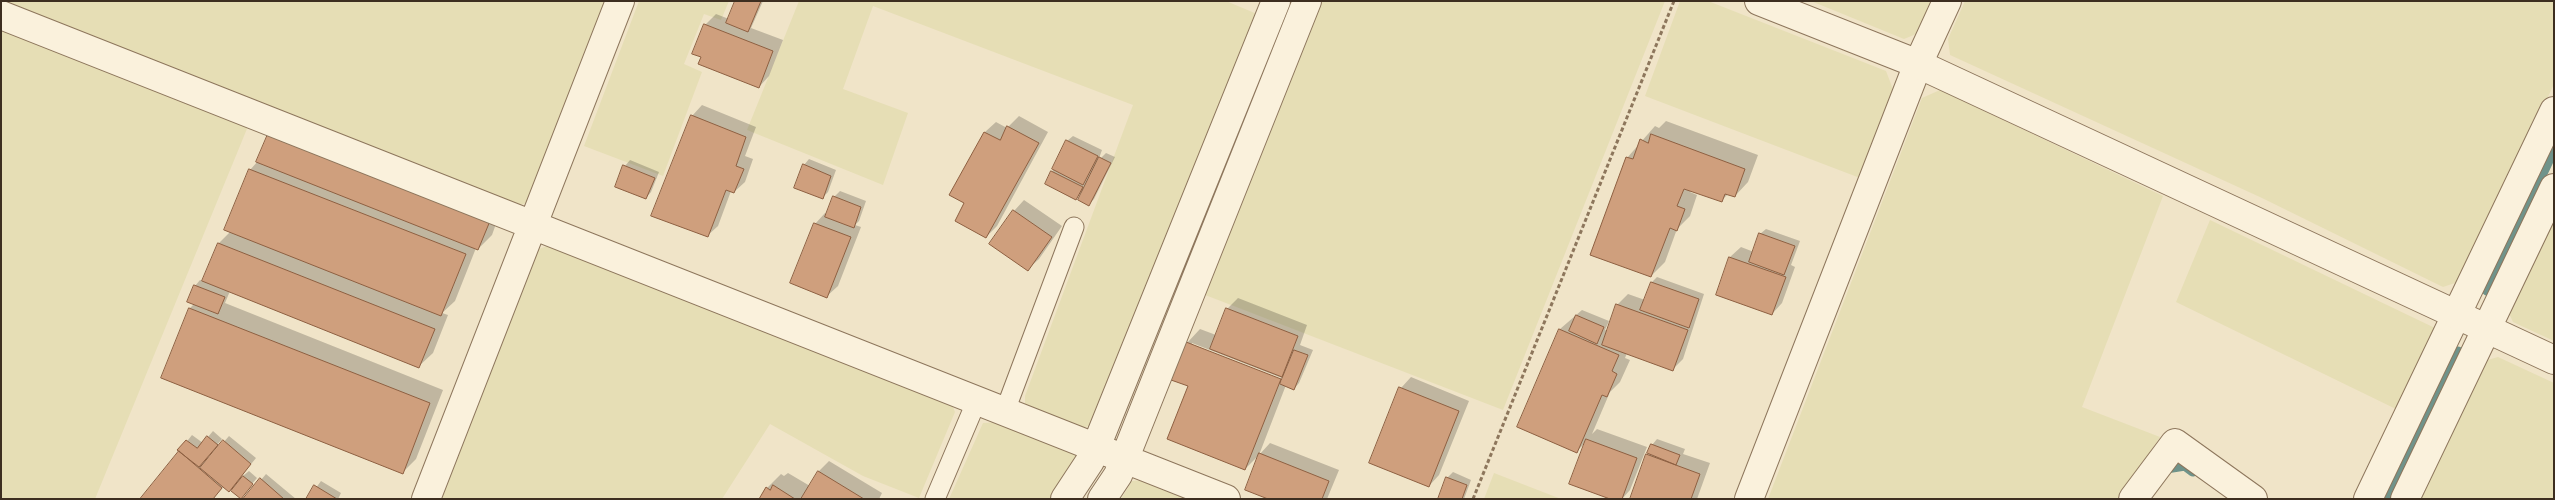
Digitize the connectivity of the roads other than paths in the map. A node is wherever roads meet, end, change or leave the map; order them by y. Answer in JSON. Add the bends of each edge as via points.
{"nodes":[{"id":1,"x":620,"y":1,"type":"edge"},
{"id":2,"x":1276,"y":1,"type":"edge"},
{"id":3,"x":1306,"y":1,"type":"edge"},
{"id":4,"x":1758,"y":1,"type":"edge"},
{"id":5,"x":1947,"y":1,"type":"edge"},
{"id":6,"x":1,"y":15,"type":"edge"},
{"id":7,"x":1918,"y":64,"type":"junction"},
{"id":8,"x":2554,"y":110,"type":"edge"},
{"id":9,"x":2554,"y":188,"type":"edge"},
{"id":10,"x":533,"y":225,"type":"junction"},
{"id":11,"x":1074,"y":226,"type":"dead end"},
{"id":12,"x":2458,"y":314,"type":"junction"},
{"id":13,"x":2487,"y":328,"type":"junction"},
{"id":14,"x":2554,"y":360,"type":"edge"},
{"id":15,"x":977,"y":400,"type":"junction"},
{"id":16,"x":1005,"y":412,"type":"junction"},
{"id":17,"x":1096,"y":447,"type":"junction"},
{"id":18,"x":1125,"y":458,"type":"junction"},
{"id":19,"x":426,"y":499,"type":"edge"},
{"id":20,"x":935,"y":499,"type":"edge"},
{"id":21,"x":1065,"y":499,"type":"edge"},
{"id":22,"x":1102,"y":499,"type":"edge"},
{"id":23,"x":1226,"y":499,"type":"edge"},
{"id":24,"x":1749,"y":499,"type":"edge"},
{"id":25,"x":2133,"y":499,"type":"edge"},
{"id":26,"x":2253,"y":499,"type":"edge"},
{"id":27,"x":2368,"y":499,"type":"edge"},
{"id":28,"x":2405,"y":499,"type":"edge"}],
"edges":[{"from":1,"to":10,"type":"street"},
{"from":2,"to":17,"type":"street"},
{"from":3,"to":18,"type":"street"},
{"from":4,"to":7,"type":"street"},
{"from":5,"to":7,"type":"street"},
{"from":6,"to":10,"type":"street"},
{"from":7,"to":12,"type":"street"},
{"from":7,"to":24,"type":"street"},
{"from":8,"to":12,"type":"street"},
{"from":9,"to":13,"type":"street"},
{"from":10,"to":15,"type":"street"},
{"from":10,"to":19,"type":"street"},
{"from":11,"to":16,"type":"lane"},
{"from":12,"to":13,"type":"street"},
{"from":12,"to":27,"type":"street"},
{"from":13,"to":14,"type":"street"},
{"from":13,"to":28,"type":"street"},
{"from":15,"to":16,"type":"street"},
{"from":15,"to":20,"type":"lane"},
{"from":16,"to":17,"type":"street"},
{"from":17,"to":18,"type":"street"},
{"from":17,"to":21,"type":"street","via":[[1090,462]]},
{"from":18,"to":22,"type":"street"},
{"from":18,"to":23,"type":"street"},
{"from":25,"to":26,"type":"street","via":[[2175,443]]}]}
